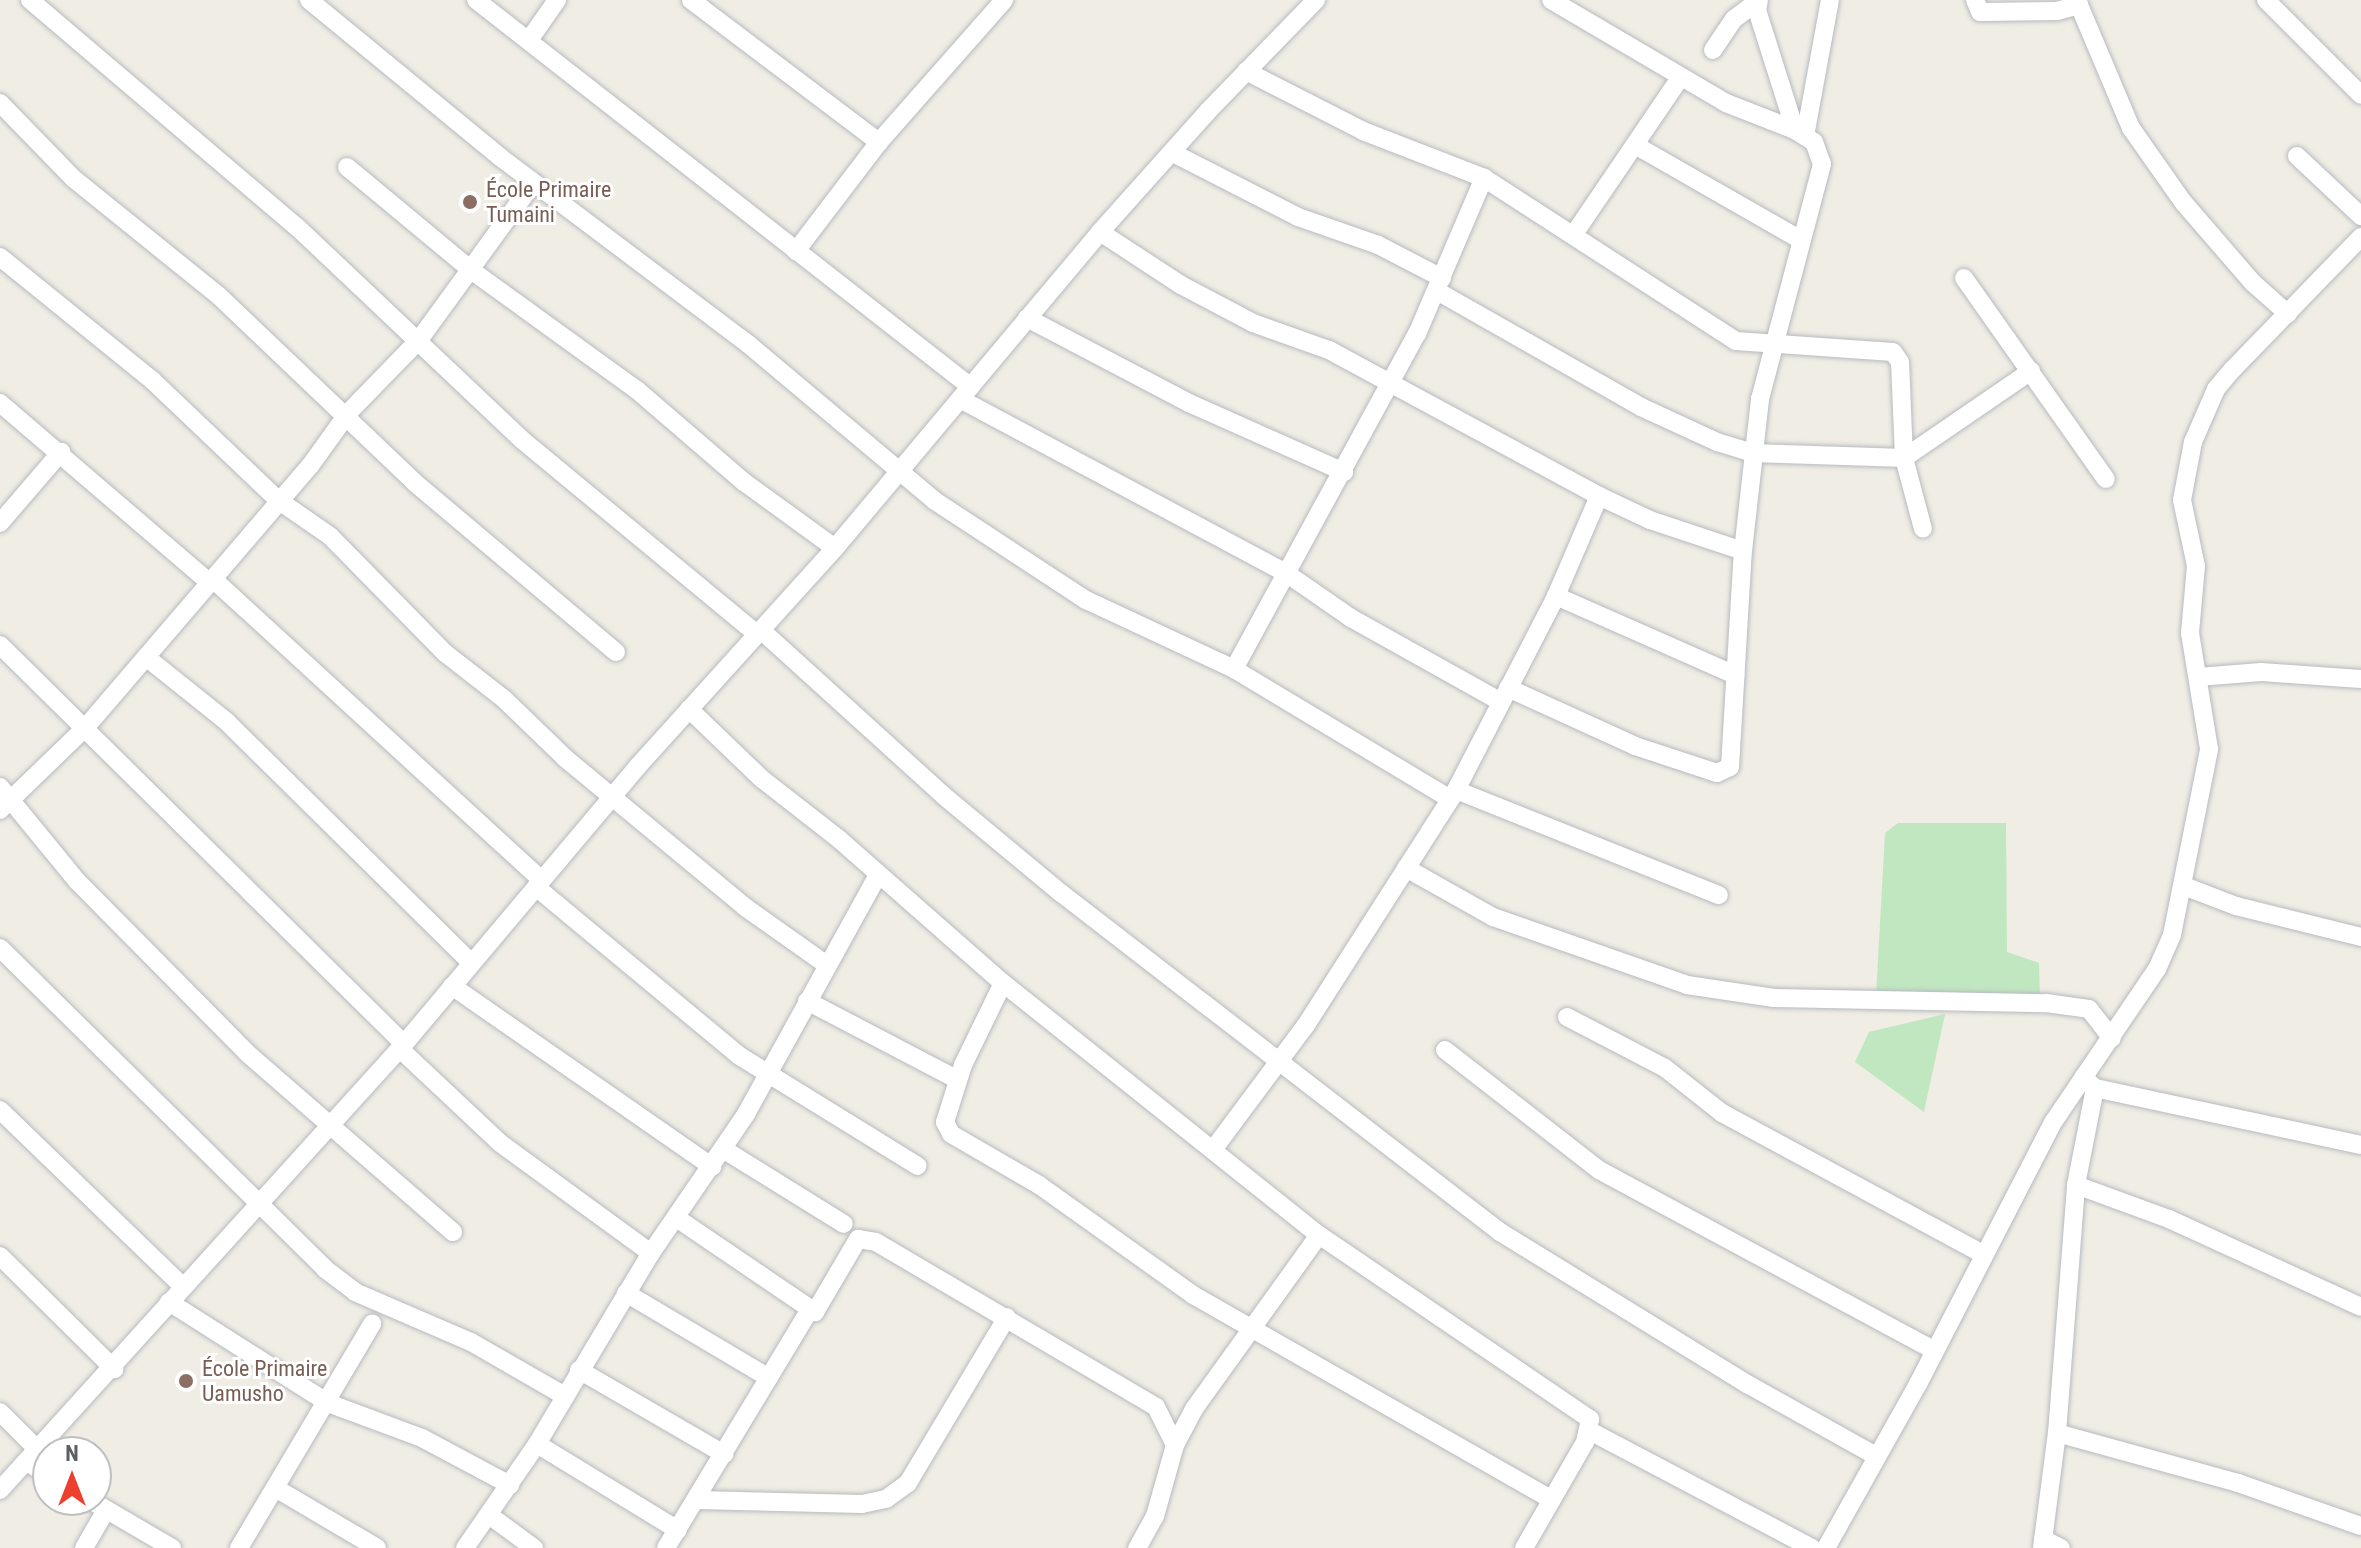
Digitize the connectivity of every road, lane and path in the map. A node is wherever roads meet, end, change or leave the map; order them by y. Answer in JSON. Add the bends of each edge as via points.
{"nodes":[{"id":1,"x":30,"y":0,"type":"edge"},
{"id":2,"x":309,"y":0,"type":"edge"},
{"id":3,"x":476,"y":0,"type":"edge"},
{"id":4,"x":557,"y":0,"type":"edge"},
{"id":5,"x":691,"y":0,"type":"edge"},
{"id":6,"x":1004,"y":0,"type":"edge"},
{"id":7,"x":1316,"y":0,"type":"edge"},
{"id":8,"x":1551,"y":0,"type":"edge"},
{"id":9,"x":1758,"y":0,"type":"edge"},
{"id":10,"x":1830,"y":0,"type":"edge"},
{"id":11,"x":1975,"y":0,"type":"edge"},
{"id":12,"x":2266,"y":0,"type":"edge"},
{"id":13,"x":529,"y":40,"type":"junction"},
{"id":14,"x":1713,"y":50,"type":"dead end"},
{"id":15,"x":1246,"y":71,"type":"junction"},
{"id":16,"x":1680,"y":78,"type":"junction"},
{"id":17,"x":2361,"y":95,"type":"edge"},
{"id":18,"x":0,"y":103,"type":"edge"},
{"id":19,"x":1800,"y":133,"type":"junction"},
{"id":20,"x":879,"y":142,"type":"junction"},
{"id":21,"x":1635,"y":145,"type":"junction"},
{"id":22,"x":1173,"y":153,"type":"junction"},
{"id":23,"x":2297,"y":156,"type":"dead end"},
{"id":24,"x":347,"y":167,"type":"dead end"},
{"id":25,"x":1484,"y":178,"type":"junction"},
{"id":26,"x":533,"y":183,"type":"junction"},
{"id":27,"x":2361,"y":216,"type":"edge"},
{"id":28,"x":1100,"y":232,"type":"junction"},
{"id":29,"x":1574,"y":234,"type":"junction"},
{"id":30,"x":2361,"y":237,"type":"edge"},
{"id":31,"x":1801,"y":240,"type":"junction"},
{"id":32,"x":796,"y":251,"type":"junction"},
{"id":33,"x":0,"y":257,"type":"edge"},
{"id":34,"x":471,"y":270,"type":"junction"},
{"id":35,"x":1964,"y":278,"type":"dead end"},
{"id":36,"x":1439,"y":284,"type":"junction"},
{"id":37,"x":2288,"y":314,"type":"junction"},
{"id":38,"x":1027,"y":318,"type":"junction"},
{"id":39,"x":419,"y":340,"type":"junction"},
{"id":40,"x":1771,"y":347,"type":"junction"},
{"id":41,"x":2031,"y":371,"type":"junction"},
{"id":42,"x":1392,"y":385,"type":"junction"},
{"id":43,"x":966,"y":393,"type":"junction"},
{"id":44,"x":0,"y":403,"type":"edge"},
{"id":45,"x":348,"y":413,"type":"junction"},
{"id":46,"x":61,"y":452,"type":"junction"},
{"id":47,"x":1753,"y":453,"type":"junction"},
{"id":48,"x":1904,"y":458,"type":"junction"},
{"id":49,"x":901,"y":469,"type":"junction"},
{"id":50,"x":1344,"y":472,"type":"junction"},
{"id":51,"x":2106,"y":479,"type":"dead end"},
{"id":52,"x":1599,"y":496,"type":"junction"},
{"id":53,"x":278,"y":500,"type":"junction"},
{"id":54,"x":0,"y":523,"type":"edge"},
{"id":55,"x":1923,"y":529,"type":"dead end"},
{"id":56,"x":835,"y":548,"type":"junction"},
{"id":57,"x":1743,"y":551,"type":"junction"},
{"id":58,"x":1286,"y":573,"type":"junction"},
{"id":59,"x":211,"y":581,"type":"junction"},
{"id":60,"x":1556,"y":596,"type":"junction"},
{"id":61,"x":759,"y":632,"type":"junction"},
{"id":62,"x":0,"y":645,"type":"edge"},
{"id":63,"x":616,"y":652,"type":"dead end"},
{"id":64,"x":146,"y":657,"type":"junction"},
{"id":65,"x":1234,"y":669,"type":"junction"},
{"id":66,"x":1735,"y":675,"type":"junction"},
{"id":67,"x":2198,"y":677,"type":"junction"},
{"id":68,"x":2361,"y":679,"type":"edge"},
{"id":69,"x":1504,"y":695,"type":"junction"},
{"id":70,"x":689,"y":709,"type":"junction"},
{"id":71,"x":86,"y":727,"type":"junction"},
{"id":72,"x":1453,"y":795,"type":"junction"},
{"id":73,"x":613,"y":796,"type":"junction"},
{"id":74,"x":4,"y":799,"type":"edge"},
{"id":75,"x":1406,"y":868,"type":"junction"},
{"id":76,"x":878,"y":875,"type":"junction"},
{"id":77,"x":539,"y":883,"type":"junction"},
{"id":78,"x":2184,"y":886,"type":"junction"},
{"id":79,"x":1719,"y":895,"type":"dead end"},
{"id":80,"x":2361,"y":937,"type":"edge"},
{"id":81,"x":0,"y":948,"type":"edge"},
{"id":82,"x":471,"y":963,"type":"junction"},
{"id":83,"x":827,"y":965,"type":"junction"},
{"id":84,"x":1003,"y":983,"type":"junction"},
{"id":85,"x":452,"y":986,"type":"junction"},
{"id":86,"x":807,"y":1001,"type":"junction"},
{"id":87,"x":1567,"y":1017,"type":"dead end"},
{"id":88,"x":2112,"y":1038,"type":"junction"},
{"id":89,"x":402,"y":1046,"type":"junction"},
{"id":90,"x":1445,"y":1050,"type":"dead end"},
{"id":91,"x":1282,"y":1060,"type":"junction"},
{"id":92,"x":768,"y":1075,"type":"junction"},
{"id":93,"x":958,"y":1080,"type":"junction"},
{"id":94,"x":2089,"y":1082,"type":"junction"},
{"id":95,"x":0,"y":1110,"type":"edge"},
{"id":96,"x":328,"y":1129,"type":"junction"},
{"id":97,"x":2361,"y":1145,"type":"edge"},
{"id":98,"x":1215,"y":1147,"type":"junction"},
{"id":99,"x":723,"y":1149,"type":"junction"},
{"id":100,"x":918,"y":1166,"type":"dead end"},
{"id":101,"x":712,"y":1167,"type":"junction"},
{"id":102,"x":2076,"y":1185,"type":"junction"},
{"id":103,"x":258,"y":1207,"type":"junction"},
{"id":104,"x":678,"y":1219,"type":"junction"},
{"id":105,"x":844,"y":1224,"type":"dead end"},
{"id":106,"x":453,"y":1232,"type":"dead end"},
{"id":107,"x":1319,"y":1235,"type":"junction"},
{"id":108,"x":651,"y":1253,"type":"junction"},
{"id":109,"x":1983,"y":1254,"type":"junction"},
{"id":110,"x":0,"y":1256,"type":"edge"},
{"id":111,"x":183,"y":1287,"type":"junction"},
{"id":112,"x":626,"y":1293,"type":"junction"},
{"id":113,"x":169,"y":1302,"type":"junction"},
{"id":114,"x":2361,"y":1307,"type":"edge"},
{"id":115,"x":810,"y":1309,"type":"junction"},
{"id":116,"x":1007,"y":1317,"type":"junction"},
{"id":117,"x":372,"y":1324,"type":"dead end"},
{"id":118,"x":1249,"y":1327,"type":"junction"},
{"id":119,"x":1933,"y":1350,"type":"junction"},
{"id":120,"x":114,"y":1369,"type":"junction"},
{"id":121,"x":579,"y":1370,"type":"junction"},
{"id":122,"x":769,"y":1378,"type":"junction"},
{"id":123,"x":565,"y":1396,"type":"junction"},
{"id":124,"x":328,"y":1403,"type":"junction"},
{"id":125,"x":0,"y":1412,"type":"edge"},
{"id":126,"x":1588,"y":1430,"type":"junction"},
{"id":127,"x":2057,"y":1433,"type":"junction"},
{"id":128,"x":51,"y":1436,"type":"edge"},
{"id":129,"x":537,"y":1444,"type":"junction"},
{"id":130,"x":1175,"y":1445,"type":"junction"},
{"id":131,"x":724,"y":1454,"type":"junction"},
{"id":132,"x":32,"y":1456,"type":"joint"},
{"id":133,"x":1876,"y":1456,"type":"junction"},
{"id":134,"x":510,"y":1485,"type":"junction"},
{"id":135,"x":277,"y":1489,"type":"junction"},
{"id":136,"x":0,"y":1490,"type":"edge"},
{"id":137,"x":697,"y":1500,"type":"junction"},
{"id":138,"x":1552,"y":1500,"type":"junction"},
{"id":139,"x":112,"y":1513,"type":"edge"},
{"id":140,"x":489,"y":1515,"type":"junction"},
{"id":141,"x":94,"y":1516,"type":"edge"},
{"id":142,"x":2361,"y":1526,"type":"edge"},
{"id":143,"x":678,"y":1530,"type":"junction"},
{"id":144,"x":2042,"y":1543,"type":"edge"},
{"id":145,"x":1530,"y":1546,"type":"edge"},
{"id":146,"x":84,"y":1548,"type":"edge"},
{"id":147,"x":172,"y":1548,"type":"edge"},
{"id":148,"x":239,"y":1548,"type":"edge"},
{"id":149,"x":377,"y":1548,"type":"edge"},
{"id":150,"x":465,"y":1548,"type":"edge"},
{"id":151,"x":534,"y":1548,"type":"edge"},
{"id":152,"x":666,"y":1548,"type":"edge"},
{"id":153,"x":1137,"y":1548,"type":"edge"},
{"id":154,"x":1812,"y":1548,"type":"edge"},
{"id":155,"x":1826,"y":1548,"type":"edge"},
{"id":156,"x":2061,"y":1548,"type":"edge"}],
"edges":[{"from":1,"to":39,"type":"street","via":[[297,227]]},
{"from":2,"to":26,"type":"street"},
{"from":3,"to":13,"type":"street"},
{"from":4,"to":13,"type":"street"},
{"from":5,"to":20,"type":"street"},
{"from":6,"to":20,"type":"street"},
{"from":7,"to":15,"type":"street"},
{"from":8,"to":16,"type":"street"},
{"from":9,"to":14,"type":"street","via":[[1734,19]]},
{"from":9,"to":19,"type":"street"},
{"from":10,"to":19,"type":"street"},
{"from":11,"to":37,"type":"street","via":[[1980,12],[2057,11],[2079,5],[2131,128],[2183,202],[2252,282]]},
{"from":12,"to":17,"type":"street"},
{"from":13,"to":32,"type":"street"},
{"from":15,"to":22,"type":"street"},
{"from":15,"to":25,"type":"street","via":[[1363,131]]},
{"from":16,"to":19,"type":"street"},
{"from":16,"to":21,"type":"street"},
{"from":18,"to":45,"type":"street","via":[[74,179],[219,296]]},
{"from":19,"to":31,"type":"street","via":[[1814,142],[1822,164],[1820,189]]},
{"from":20,"to":32,"type":"street"},
{"from":21,"to":29,"type":"street"},
{"from":21,"to":31,"type":"street"},
{"from":22,"to":28,"type":"street"},
{"from":22,"to":36,"type":"street","via":[[1298,217],[1378,245]]},
{"from":23,"to":27,"type":"street"},
{"from":24,"to":34,"type":"street"},
{"from":25,"to":29,"type":"street"},
{"from":25,"to":36,"type":"street"},
{"from":26,"to":34,"type":"street"},
{"from":26,"to":49,"type":"street","via":[[675,286]]},
{"from":28,"to":38,"type":"street"},
{"from":28,"to":42,"type":"street","via":[[1181,285],[1253,323],[1329,350]]},
{"from":29,"to":40,"type":"street","via":[[1718,333]]},
{"from":30,"to":37,"type":"street"},
{"from":31,"to":40,"type":"street"},
{"from":32,"to":43,"type":"street"},
{"from":33,"to":53,"type":"street","via":[[153,381]]},
{"from":34,"to":39,"type":"street"},
{"from":34,"to":56,"type":"street","via":[[637,390],[744,482]]},
{"from":35,"to":41,"type":"street"},
{"from":36,"to":42,"type":"street"},
{"from":36,"to":47,"type":"street","via":[[1641,407]]},
{"from":37,"to":67,"type":"street","via":[[2216,389],[2187,466],[2182,500],[2196,566],[2189,613]]},
{"from":38,"to":43,"type":"street"},
{"from":38,"to":50,"type":"street","via":[[1189,403]]},
{"from":39,"to":45,"type":"street"},
{"from":39,"to":61,"type":"street","via":[[521,439]]},
{"from":40,"to":47,"type":"street"},
{"from":40,"to":48,"type":"street","via":[[1893,352],[1900,362]]},
{"from":41,"to":48,"type":"street"},
{"from":41,"to":51,"type":"street"},
{"from":42,"to":50,"type":"street"},
{"from":42,"to":52,"type":"street"},
{"from":43,"to":49,"type":"street"},
{"from":43,"to":58,"type":"street"},
{"from":44,"to":46,"type":"street"},
{"from":45,"to":53,"type":"street"},
{"from":45,"to":63,"type":"street","via":[[414,482]]},
{"from":46,"to":54,"type":"street"},
{"from":46,"to":59,"type":"street"},
{"from":47,"to":48,"type":"street"},
{"from":47,"to":57,"type":"street"},
{"from":48,"to":55,"type":"street"},
{"from":49,"to":56,"type":"street"},
{"from":49,"to":65,"type":"street","via":[[935,501],[1086,600]]},
{"from":50,"to":58,"type":"street"},
{"from":52,"to":57,"type":"street","via":[[1650,520]]},
{"from":52,"to":60,"type":"street"},
{"from":53,"to":59,"type":"street"},
{"from":53,"to":73,"type":"street","via":[[330,536],[445,653]]},
{"from":56,"to":61,"type":"street"},
{"from":57,"to":66,"type":"street"},
{"from":58,"to":65,"type":"street"},
{"from":58,"to":69,"type":"street","via":[[1351,618]]},
{"from":59,"to":64,"type":"street"},
{"from":59,"to":77,"type":"street"},
{"from":60,"to":66,"type":"street"},
{"from":60,"to":69,"type":"street"},
{"from":61,"to":70,"type":"street"},
{"from":61,"to":91,"type":"street","via":[[944,796],[1183,990]]},
{"from":62,"to":71,"type":"street"},
{"from":64,"to":71,"type":"street"},
{"from":64,"to":82,"type":"street","via":[[227,722]]},
{"from":65,"to":72,"type":"street"},
{"from":66,"to":69,"type":"street","via":[[1730,767],[1717,773]]},
{"from":67,"to":68,"type":"street","via":[[2261,672]]},
{"from":67,"to":78,"type":"street","via":[[2209,749]]},
{"from":69,"to":72,"type":"street"},
{"from":70,"to":73,"type":"street"},
{"from":70,"to":76,"type":"street","via":[[762,779]]},
{"from":71,"to":74,"type":"street"},
{"from":71,"to":89,"type":"street"},
{"from":72,"to":75,"type":"street"},
{"from":72,"to":79,"type":"street"},
{"from":73,"to":77,"type":"street"},
{"from":73,"to":83,"type":"street","via":[[782,937]]},
{"from":74,"to":96,"type":"street","via":[[77,881]]},
{"from":75,"to":88,"type":"street","via":[[1493,917],[1687,985],[1774,998],[2046,1003],[2089,1009]]},
{"from":75,"to":91,"type":"street"},
{"from":76,"to":83,"type":"street"},
{"from":76,"to":84,"type":"street"},
{"from":77,"to":82,"type":"street"},
{"from":77,"to":92,"type":"street"},
{"from":78,"to":80,"type":"street","via":[[2236,906]]},
{"from":78,"to":88,"type":"street","via":[[2157,969]]},
{"from":81,"to":103,"type":"street"},
{"from":82,"to":85,"type":"street"},
{"from":83,"to":86,"type":"street"},
{"from":84,"to":93,"type":"street"},
{"from":84,"to":98,"type":"street"},
{"from":85,"to":89,"type":"street"},
{"from":85,"to":101,"type":"street"},
{"from":86,"to":92,"type":"street"},
{"from":86,"to":93,"type":"street"},
{"from":87,"to":109,"type":"street","via":[[1665,1068],[1722,1113]]},
{"from":88,"to":94,"type":"street"},
{"from":89,"to":96,"type":"street"},
{"from":89,"to":108,"type":"street","via":[[500,1143]]},
{"from":90,"to":119,"type":"street","via":[[1599,1170]]},
{"from":91,"to":98,"type":"street"},
{"from":91,"to":133,"type":"street","via":[[1500,1232],[1749,1385]]},
{"from":92,"to":99,"type":"street"},
{"from":92,"to":100,"type":"street"},
{"from":93,"to":118,"type":"street","via":[[945,1122],[951,1134],[1039,1185],[1193,1295]]},
{"from":94,"to":97,"type":"street"},
{"from":94,"to":102,"type":"street"},
{"from":94,"to":109,"type":"street"},
{"from":95,"to":111,"type":"street"},
{"from":96,"to":103,"type":"street"},
{"from":96,"to":106,"type":"street"},
{"from":98,"to":107,"type":"street"},
{"from":99,"to":101,"type":"street"},
{"from":99,"to":105,"type":"street"},
{"from":101,"to":104,"type":"street"},
{"from":102,"to":114,"type":"street","via":[[2169,1219]]},
{"from":102,"to":127,"type":"street"},
{"from":103,"to":111,"type":"street"},
{"from":103,"to":123,"type":"street","via":[[355,1292],[471,1342]]},
{"from":104,"to":108,"type":"street"},
{"from":104,"to":115,"type":"street"},
{"from":107,"to":118,"type":"street"},
{"from":107,"to":126,"type":"street","via":[[1589,1417]]},
{"from":108,"to":112,"type":"street"},
{"from":109,"to":119,"type":"street"},
{"from":110,"to":120,"type":"street"},
{"from":111,"to":113,"type":"street"},
{"from":112,"to":121,"type":"street"},
{"from":112,"to":122,"type":"street"},
{"from":113,"to":120,"type":"street"},
{"from":113,"to":124,"type":"street"},
{"from":115,"to":116,"type":"street","via":[[816,1312],[858,1239],[865,1238]]},
{"from":115,"to":122,"type":"street"},
{"from":116,"to":130,"type":"street","via":[[1156,1407]]},
{"from":116,"to":137,"type":"street","via":[[908,1483],[886,1499],[862,1504]]},
{"from":117,"to":124,"type":"street"},
{"from":118,"to":130,"type":"street"},
{"from":118,"to":138,"type":"street"},
{"from":119,"to":133,"type":"street"},
{"from":120,"to":128,"type":"street"},
{"from":121,"to":123,"type":"street"},
{"from":121,"to":131,"type":"street"},
{"from":122,"to":131,"type":"street"},
{"from":123,"to":129,"type":"street"},
{"from":124,"to":134,"type":"street","via":[[422,1438]]},
{"from":124,"to":135,"type":"street"},
{"from":125,"to":132,"type":"street"},
{"from":126,"to":138,"type":"street"},
{"from":126,"to":154,"type":"street"},
{"from":127,"to":142,"type":"street","via":[[2238,1483]]},
{"from":127,"to":144,"type":"street"},
{"from":129,"to":134,"type":"street"},
{"from":129,"to":143,"type":"street"},
{"from":130,"to":153,"type":"street","via":[[1155,1516]]},
{"from":131,"to":137,"type":"street"},
{"from":132,"to":136,"type":"street"},
{"from":133,"to":155,"type":"street"},
{"from":134,"to":140,"type":"street"},
{"from":135,"to":148,"type":"street"},
{"from":135,"to":149,"type":"street"},
{"from":137,"to":143,"type":"street"},
{"from":138,"to":145,"type":"street"},
{"from":139,"to":147,"type":"street"},
{"from":140,"to":150,"type":"street"},
{"from":140,"to":151,"type":"street"},
{"from":141,"to":146,"type":"street"},
{"from":143,"to":152,"type":"street"},
{"from":144,"to":156,"type":"street"}]}
